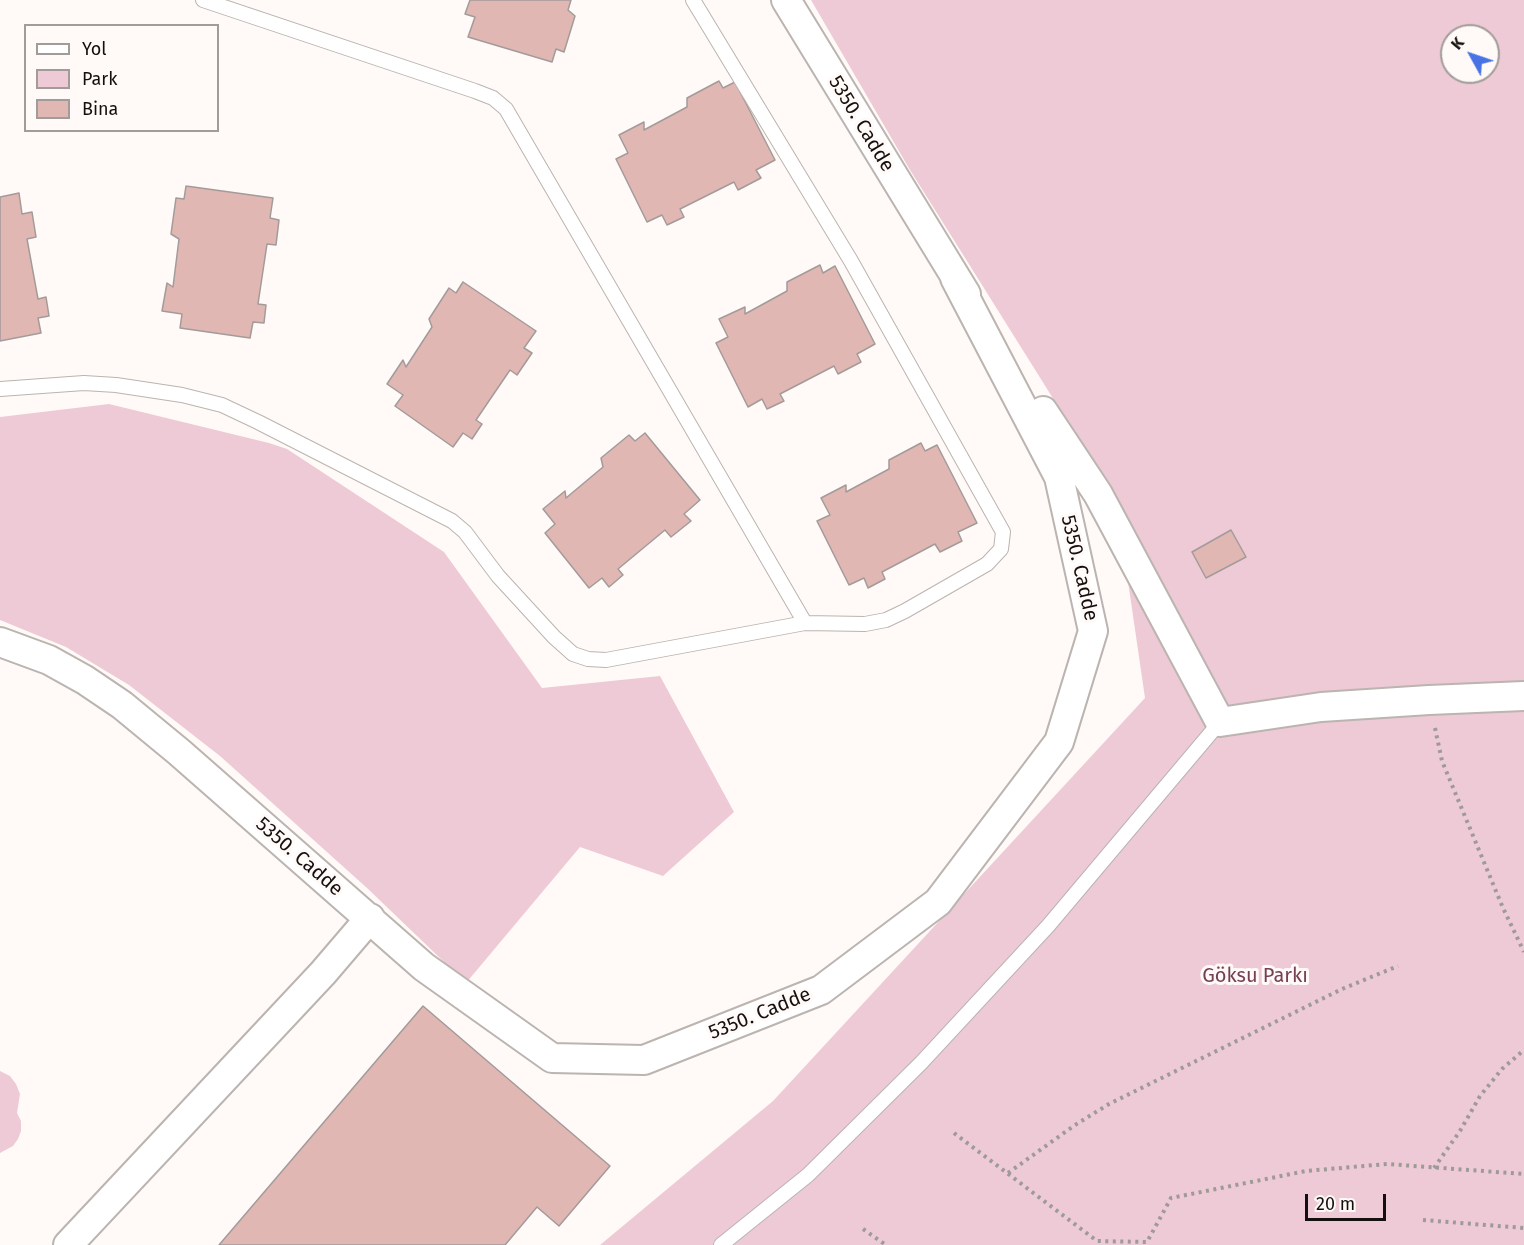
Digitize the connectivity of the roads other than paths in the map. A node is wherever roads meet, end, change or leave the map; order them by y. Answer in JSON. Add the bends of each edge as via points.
{"nodes":[{"id":1,"x":203,"y":0,"type":"edge"},
{"id":2,"x":693,"y":0,"type":"edge"},
{"id":3,"x":786,"y":0,"type":"edge"},
{"id":4,"x":955,"y":278,"type":"junction"},
{"id":5,"x":0,"y":389,"type":"edge"},
{"id":6,"x":805,"y":623,"type":"junction"},
{"id":7,"x":0,"y":642,"type":"edge"},
{"id":8,"x":1524,"y":696,"type":"edge"},
{"id":9,"x":1220,"y":722,"type":"junction"},
{"id":10,"x":370,"y":918,"type":"junction"},
{"id":11,"x":68,"y":1245,"type":"edge"},
{"id":12,"x":721,"y":1245,"type":"edge"}],
"edges":[{"from":1,"to":6,"type":"lane","via":[[475,90],[506,109]]},
{"from":2,"to":6,"type":"lane","via":[[850,261],[1003,532],[1001,549],[987,564],[886,620],[865,624]]},
{"from":3,"to":4,"type":"street","name":"5350. Cadde"},
{"from":4,"to":9,"type":"street","name":"5350. Cadde","via":[[1098,494]]},
{"from":4,"to":10,"type":"street","name":"5350. Cadde","via":[[1059,477],[1093,631],[1059,742],[938,902],[821,990],[644,1060],[552,1058],[424,967]]},
{"from":5,"to":6,"type":"lane","via":[[84,383],[182,395],[222,405],[452,520],[498,576],[573,654],[606,660]]},
{"from":7,"to":10,"type":"street","name":"5350. Cadde","via":[[49,660],[122,705]]},
{"from":8,"to":9,"type":"street","via":[[1321,707]]},
{"from":9,"to":12,"type":"lane","via":[[1048,926],[921,1063],[808,1175]]},
{"from":10,"to":11,"type":"street"}]}
